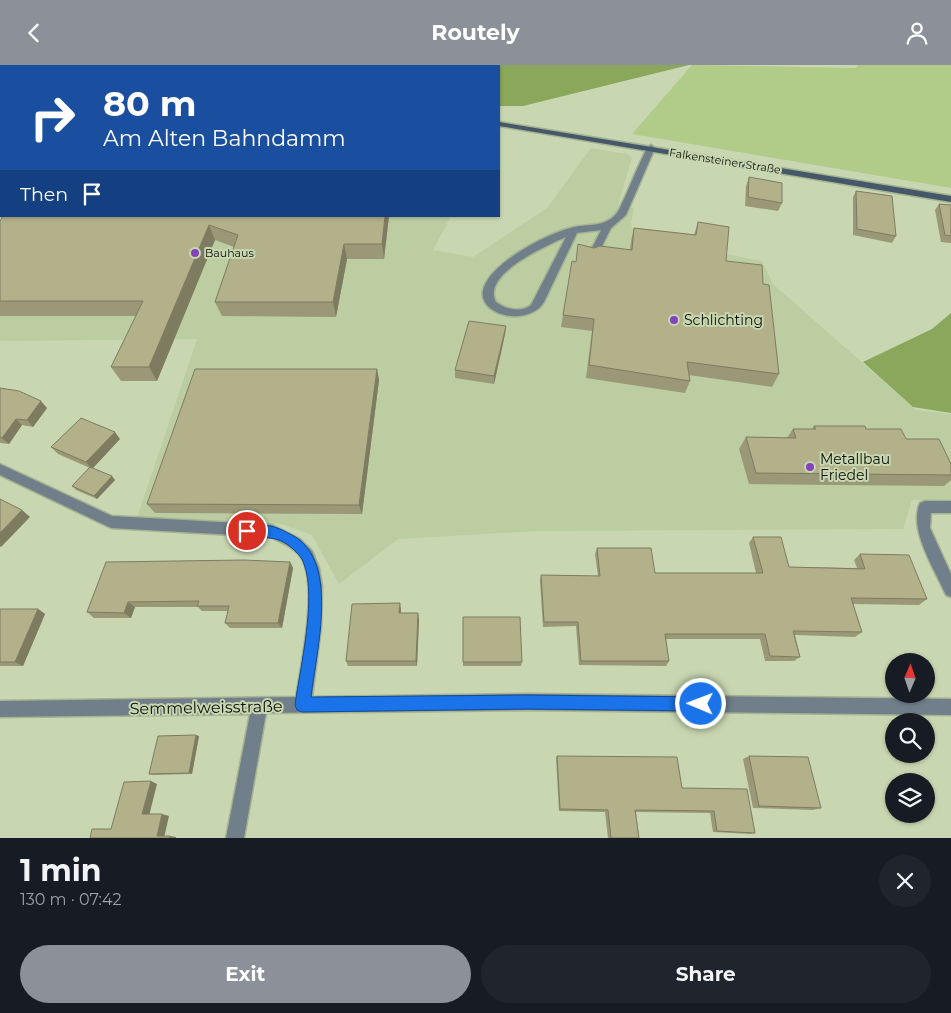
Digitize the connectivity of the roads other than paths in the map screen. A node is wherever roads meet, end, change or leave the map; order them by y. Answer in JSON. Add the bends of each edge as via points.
{"nodes":[{"id":1,"x":500,"y":124,"type":"edge"},
{"id":2,"x":651,"y":148,"type":"junction"},
{"id":3,"x":951,"y":199,"type":"edge"},
{"id":4,"x":607,"y":226,"type":"junction"},
{"id":5,"x":574,"y":230,"type":"junction"},
{"id":6,"x":593,"y":256,"type":"edge"},
{"id":7,"x":0,"y":469,"type":"edge"},
{"id":8,"x":951,"y":507,"type":"edge"},
{"id":9,"x":951,"y":590,"type":"edge"},
{"id":10,"x":302,"y":705,"type":"junction"},
{"id":11,"x":259,"y":707,"type":"junction"},
{"id":12,"x":951,"y":707,"type":"edge"},
{"id":13,"x":0,"y":709,"type":"edge"},
{"id":14,"x":235,"y":838,"type":"edge"}],
"edges":[{"from":1,"to":2,"type":"main road","name":"Falkensteiner Straße"},
{"from":2,"to":3,"type":"main road","name":"Falkensteiner Straße"},
{"from":2,"to":4,"type":"street","via":[[621,215]]},
{"from":4,"to":5,"type":"street"},
{"from":4,"to":6,"type":"street"},
{"from":5,"to":5,"type":"street","via":[[513,260],[492,280],[487,291],[496,308],[519,313],[539,303]]},
{"from":7,"to":10,"type":"street","via":[[111,523],[272,531],[291,540],[306,554],[315,581],[315,609]]},
{"from":8,"to":9,"type":"street","via":[[925,507],[923,528]]},
{"from":10,"to":11,"type":"street","name":"Semmelweisstraße"},
{"from":10,"to":12,"type":"street","name":"Semmelweisstraße","via":[[528,702]]},
{"from":11,"to":13,"type":"street","name":"Semmelweisstraße"},
{"from":11,"to":14,"type":"street"}]}
